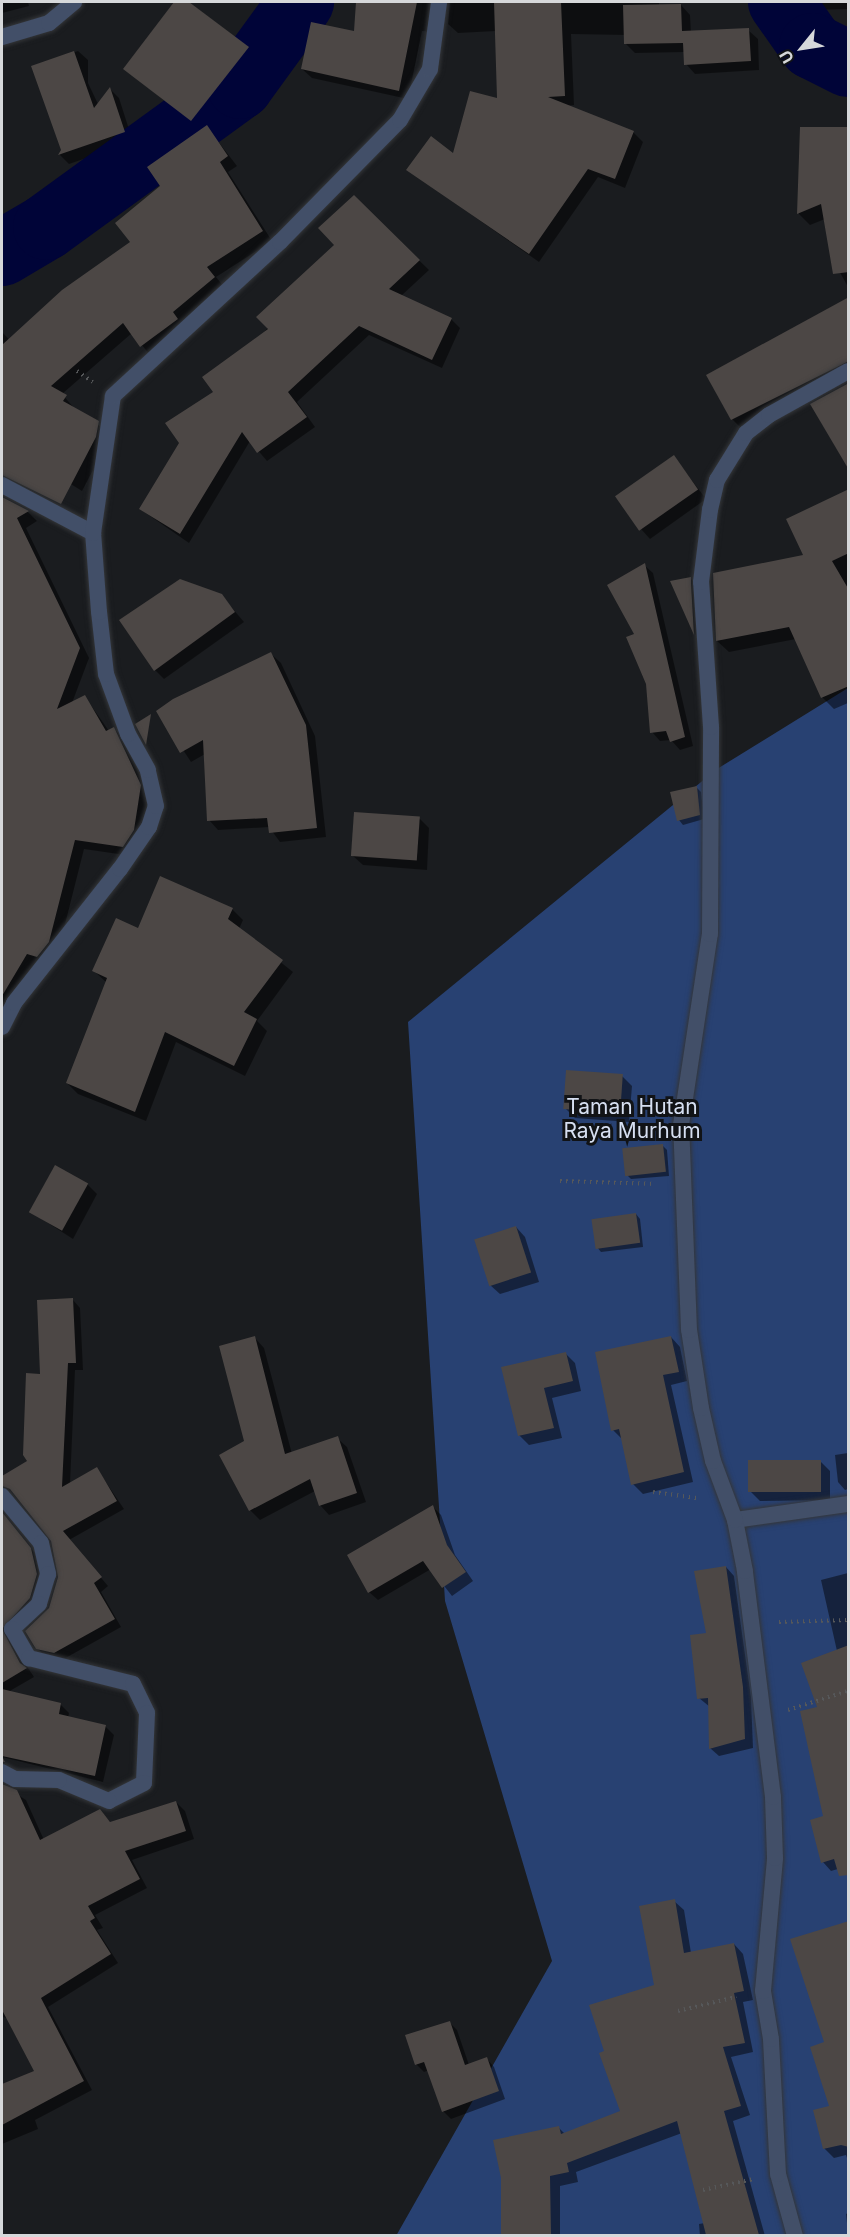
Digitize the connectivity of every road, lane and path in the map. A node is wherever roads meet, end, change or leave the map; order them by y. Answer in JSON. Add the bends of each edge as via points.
{"nodes":[{"id":1,"x":74,"y":2,"type":"edge"},
{"id":2,"x":439,"y":2,"type":"edge"},
{"id":3,"x":2,"y":37,"type":"edge"},
{"id":4,"x":849,"y":371,"type":"edge"},
{"id":5,"x":2,"y":485,"type":"edge"},
{"id":6,"x":93,"y":533,"type":"junction"},
{"id":7,"x":2,"y":1027,"type":"edge"},
{"id":8,"x":560,"y":1181,"type":"dead end"},
{"id":9,"x":680,"y":1185,"type":"junction"},
{"id":10,"x":653,"y":1492,"type":"dead end"},
{"id":11,"x":2,"y":1497,"type":"edge"},
{"id":12,"x":725,"y":1497,"type":"junction"},
{"id":13,"x":849,"y":1504,"type":"edge"},
{"id":14,"x":735,"y":1520,"type":"junction"},
{"id":15,"x":849,"y":1620,"type":"edge"},
{"id":16,"x":752,"y":1623,"type":"junction"},
{"id":17,"x":849,"y":1691,"type":"edge"},
{"id":18,"x":761,"y":1718,"type":"junction"},
{"id":19,"x":2,"y":1772,"type":"edge"},
{"id":20,"x":763,"y":1991,"type":"junction"},
{"id":21,"x":678,"y":2011,"type":"dead end"},
{"id":22,"x":778,"y":2174,"type":"junction"},
{"id":23,"x":703,"y":2190,"type":"dead end"},
{"id":24,"x":795,"y":2235,"type":"edge"}],
"edges":[{"from":1,"to":3,"type":"street","via":[[49,23]]},
{"from":2,"to":6,"type":"street","via":[[430,69],[400,120],[280,242],[113,396]]},
{"from":4,"to":9,"type":"street","via":[[769,415],[746,433],[717,480],[710,510],[701,582],[711,727],[710,933],[681,1125]]},
{"from":5,"to":6,"type":"street"},
{"from":6,"to":7,"type":"street","via":[[106,674],[128,734],[148,770],[156,806],[149,827],[120,869],[14,1003]]},
{"from":8,"to":9,"type":"path"},
{"from":9,"to":12,"type":"street","via":[[689,1330],[701,1408]]},
{"from":10,"to":12,"type":"path","via":[[684,1499]]},
{"from":11,"to":19,"type":"street","via":[[41,1542],[48,1574],[39,1604],[12,1629],[29,1658],[133,1684],[147,1713],[144,1783],[109,1801],[59,1780],[15,1779]]},
{"from":12,"to":14,"type":"street"},
{"from":13,"to":14,"type":"street"},
{"from":14,"to":16,"type":"street"},
{"from":15,"to":16,"type":"path"},
{"from":16,"to":18,"type":"street"},
{"from":17,"to":18,"type":"path"},
{"from":18,"to":20,"type":"street","via":[[773,1797],[775,1858]]},
{"from":20,"to":21,"type":"path"},
{"from":20,"to":22,"type":"street","via":[[771,2039]]},
{"from":22,"to":23,"type":"path"},
{"from":22,"to":24,"type":"street"}]}
